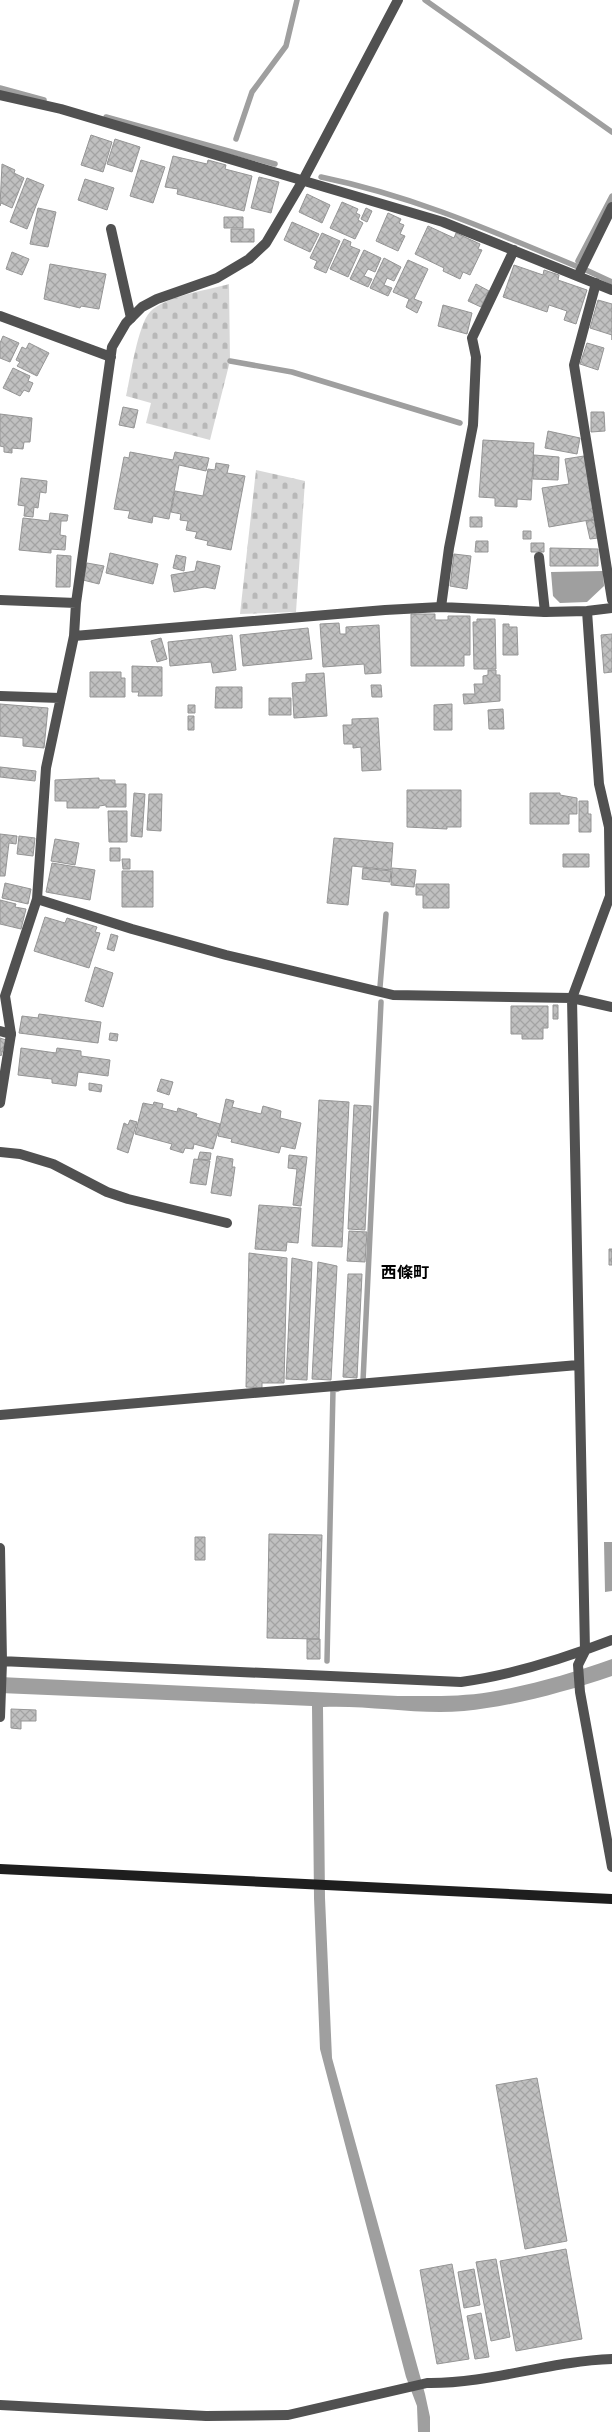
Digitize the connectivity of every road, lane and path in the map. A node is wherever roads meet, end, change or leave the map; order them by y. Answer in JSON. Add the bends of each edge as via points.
{"nodes":[{"id":1,"x":398,"y":0,"type":"edge"},
{"id":2,"x":0,"y":94,"type":"edge"},
{"id":3,"x":302,"y":182,"type":"junction"},
{"id":4,"x":612,"y":207,"type":"edge"},
{"id":5,"x":111,"y":229,"type":"dead end"},
{"id":6,"x":514,"y":250,"type":"junction"},
{"id":7,"x":578,"y":276,"type":"junction"},
{"id":8,"x":596,"y":283,"type":"junction"},
{"id":9,"x":612,"y":290,"type":"edge"},
{"id":10,"x":0,"y":316,"type":"edge"},
{"id":11,"x":131,"y":318,"type":"junction"},
{"id":12,"x":111,"y":357,"type":"junction"},
{"id":13,"x":539,"y":557,"type":"dead end"},
{"id":14,"x":0,"y":600,"type":"edge"},
{"id":15,"x":612,"y":600,"type":"edge"},
{"id":16,"x":76,"y":603,"type":"junction"},
{"id":17,"x":440,"y":607,"type":"junction"},
{"id":18,"x":612,"y":608,"type":"edge"},
{"id":19,"x":587,"y":611,"type":"junction"},
{"id":20,"x":544,"y":612,"type":"junction"},
{"id":21,"x":74,"y":636,"type":"junction"},
{"id":22,"x":0,"y":696,"type":"edge"},
{"id":23,"x":60,"y":698,"type":"junction"},
{"id":24,"x":37,"y":899,"type":"junction"},
{"id":25,"x":572,"y":998,"type":"junction"},
{"id":26,"x":612,"y":1006,"type":"edge"},
{"id":27,"x":0,"y":1031,"type":"edge"},
{"id":28,"x":11,"y":1034,"type":"junction"},
{"id":29,"x":0,"y":1103,"type":"edge"},
{"id":30,"x":0,"y":1152,"type":"edge"},
{"id":31,"x":227,"y":1223,"type":"dead end"},
{"id":32,"x":578,"y":1366,"type":"junction"},
{"id":33,"x":0,"y":1416,"type":"edge"},
{"id":34,"x":0,"y":1548,"type":"edge"},
{"id":35,"x":612,"y":1640,"type":"edge"},
{"id":36,"x":585,"y":1650,"type":"junction"},
{"id":37,"x":1,"y":1662,"type":"edge"},
{"id":38,"x":1,"y":1699,"type":"edge"},
{"id":39,"x":0,"y":1717,"type":"edge"},
{"id":40,"x":612,"y":1867,"type":"edge"},
{"id":41,"x":0,"y":1869,"type":"edge"},
{"id":42,"x":612,"y":1899,"type":"edge"},
{"id":43,"x":612,"y":2359,"type":"edge"},
{"id":44,"x":0,"y":2405,"type":"edge"}],
"edges":[{"from":1,"to":3,"type":"street"},
{"from":2,"to":3,"type":"street"},
{"from":3,"to":6,"type":"street","via":[[361,196],[443,222]]},
{"from":3,"to":11,"type":"street","via":[[266,243],[249,260],[216,278],[157,299]]},
{"from":4,"to":7,"type":"street"},
{"from":5,"to":11,"type":"street"},
{"from":6,"to":7,"type":"street"},
{"from":6,"to":17,"type":"street","via":[[472,338],[476,357],[473,425],[448,548]]},
{"from":7,"to":8,"type":"street"},
{"from":8,"to":9,"type":"street"},
{"from":8,"to":15,"type":"street","via":[[574,365]]},
{"from":10,"to":12,"type":"street"},
{"from":11,"to":12,"type":"street","via":[[112,347]]},
{"from":12,"to":16,"type":"street"},
{"from":13,"to":20,"type":"street"},
{"from":14,"to":16,"type":"street"},
{"from":16,"to":21,"type":"street"},
{"from":17,"to":20,"type":"street"},
{"from":17,"to":21,"type":"street"},
{"from":18,"to":19,"type":"street"},
{"from":19,"to":20,"type":"street"},
{"from":19,"to":25,"type":"street","via":[[599,784],[609,827],[610,896]]},
{"from":21,"to":23,"type":"street"},
{"from":22,"to":23,"type":"street"},
{"from":23,"to":24,"type":"street","via":[[46,768]]},
{"from":24,"to":25,"type":"street","via":[[226,955],[393,995]]},
{"from":24,"to":28,"type":"street","via":[[5,996]]},
{"from":25,"to":26,"type":"street"},
{"from":25,"to":32,"type":"street"},
{"from":27,"to":28,"type":"street"},
{"from":28,"to":29,"type":"street"},
{"from":30,"to":31,"type":"street","via":[[53,1164],[107,1192],[128,1199]]},
{"from":32,"to":33,"type":"street"},
{"from":32,"to":36,"type":"street"},
{"from":34,"to":37,"type":"street"},
{"from":35,"to":36,"type":"street"},
{"from":36,"to":37,"type":"street","via":[[497,1676],[461,1682]]},
{"from":36,"to":40,"type":"street","via":[[578,1665],[580,1692]]},
{"from":37,"to":38,"type":"street"},
{"from":38,"to":39,"type":"street"},
{"from":41,"to":42,"type":"street"},
{"from":43,"to":44,"type":"street","via":[[548,2366],[447,2384],[427,2383],[288,2415],[206,2416]]}]}
